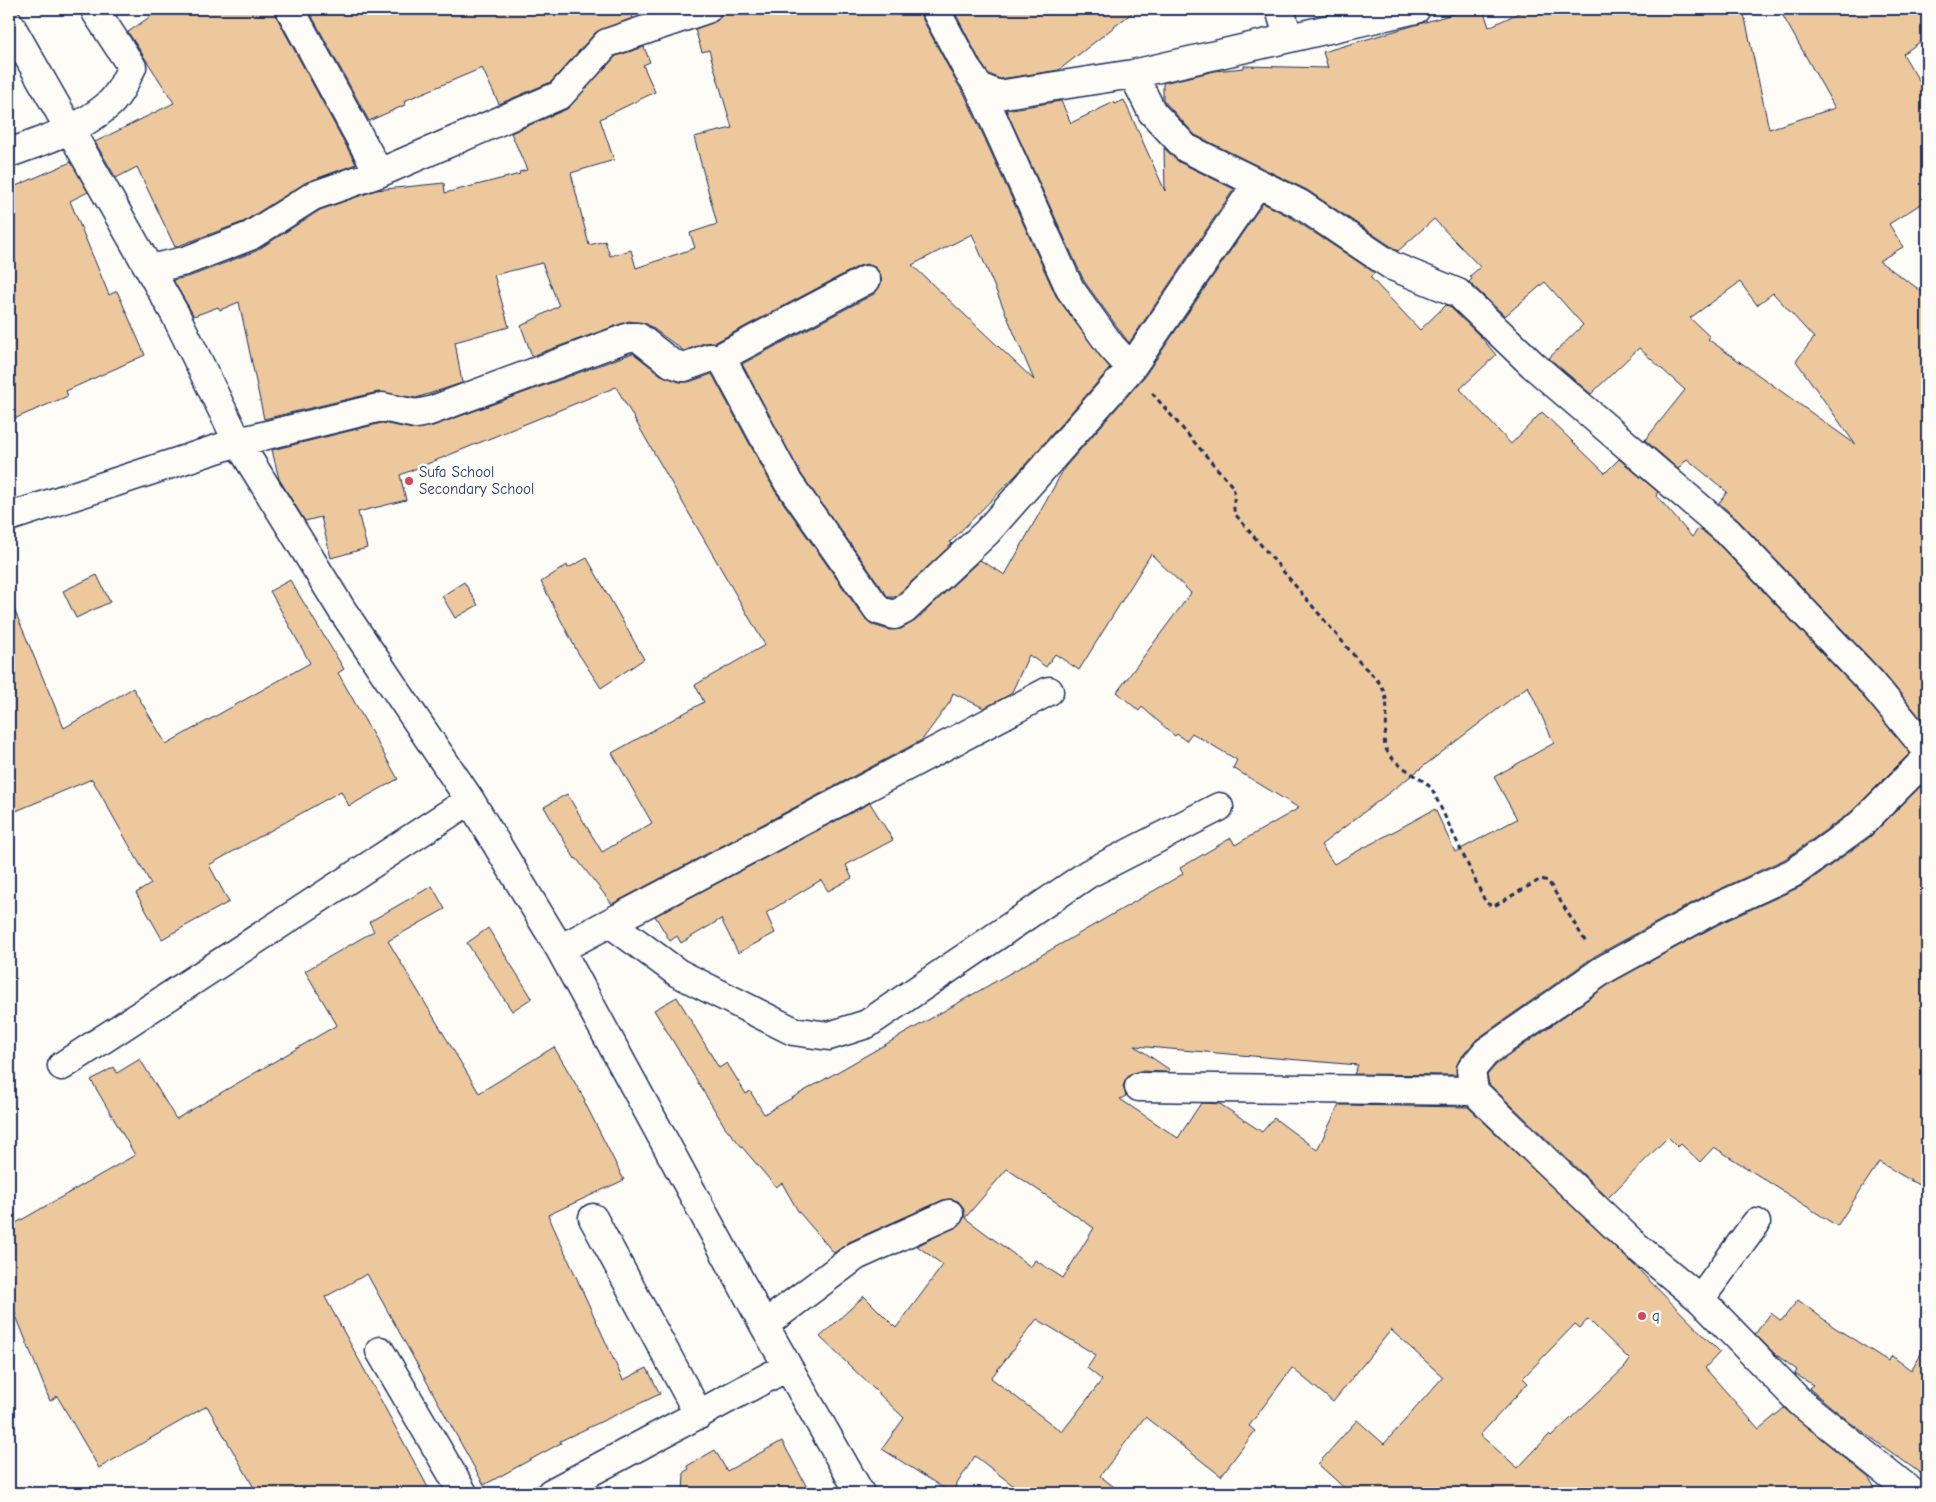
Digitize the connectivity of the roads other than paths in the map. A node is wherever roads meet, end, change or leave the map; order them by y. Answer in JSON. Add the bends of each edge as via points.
{"nodes":[{"id":1,"x":97,"y":9,"type":"edge"},
{"id":2,"x":290,"y":9,"type":"edge"},
{"id":3,"x":706,"y":9,"type":"edge"},
{"id":4,"x":935,"y":9,"type":"edge"},
{"id":5,"x":1280,"y":9,"type":"edge"},
{"id":6,"x":1416,"y":9,"type":"edge"},
{"id":7,"x":9,"y":23,"type":"edge"},
{"id":8,"x":1288,"y":36,"type":"junction"},
{"id":9,"x":1133,"y":74,"type":"junction"},
{"id":10,"x":979,"y":87,"type":"junction"},
{"id":11,"x":69,"y":131,"type":"junction"},
{"id":12,"x":9,"y":153,"type":"edge"},
{"id":13,"x":379,"y":173,"type":"junction"},
{"id":14,"x":1257,"y":184,"type":"junction"},
{"id":15,"x":150,"y":270,"type":"junction"},
{"id":16,"x":866,"y":280,"type":"dead end"},
{"id":17,"x":724,"y":358,"type":"junction"},
{"id":18,"x":1131,"y":368,"type":"junction"},
{"id":19,"x":238,"y":442,"type":"junction"},
{"id":20,"x":9,"y":517,"type":"edge"},
{"id":21,"x":1049,"y":691,"type":"dead end"},
{"id":22,"x":1927,"y":750,"type":"edge"},
{"id":23,"x":1927,"y":758,"type":"edge"},
{"id":24,"x":470,"y":800,"type":"junction"},
{"id":25,"x":1219,"y":807,"type":"dead end"},
{"id":26,"x":610,"y":923,"type":"junction"},
{"id":27,"x":560,"y":949,"type":"junction"},
{"id":28,"x":62,"y":1066,"type":"dead end"},
{"id":29,"x":1139,"y":1087,"type":"dead end"},
{"id":30,"x":1474,"y":1091,"type":"junction"},
{"id":31,"x":950,"y":1214,"type":"dead end"},
{"id":32,"x":593,"y":1218,"type":"dead end"},
{"id":33,"x":1756,"y":1223,"type":"dead end"},
{"id":34,"x":1700,"y":1299,"type":"junction"},
{"id":35,"x":764,"y":1324,"type":"junction"},
{"id":36,"x":380,"y":1351,"type":"dead end"},
{"id":37,"x":787,"y":1367,"type":"junction"},
{"id":38,"x":698,"y":1416,"type":"junction"},
{"id":39,"x":463,"y":1493,"type":"edge"},
{"id":40,"x":551,"y":1493,"type":"edge"},
{"id":41,"x":860,"y":1493,"type":"edge"},
{"id":42,"x":1913,"y":1493,"type":"edge"}],
"edges":[{"from":1,"to":11,"type":"street","via":[[132,67],[107,106]]},
{"from":2,"to":13,"type":"street"},
{"from":3,"to":13,"type":"street","via":[[607,43],[560,95]]},
{"from":4,"to":10,"type":"street"},
{"from":5,"to":8,"type":"street"},
{"from":6,"to":8,"type":"street"},
{"from":7,"to":11,"type":"street"},
{"from":8,"to":9,"type":"street"},
{"from":9,"to":10,"type":"street","via":[[998,95]]},
{"from":9,"to":14,"type":"street","via":[[1152,112],[1186,148]]},
{"from":10,"to":18,"type":"street","via":[[1070,289]]},
{"from":11,"to":12,"type":"street"},
{"from":11,"to":15,"type":"street"},
{"from":13,"to":15,"type":"street","via":[[313,196],[250,236],[185,261]]},
{"from":14,"to":18,"type":"street"},
{"from":14,"to":22,"type":"street","via":[[1300,204],[1392,266],[1458,293],[1533,365],[1728,532],[1871,682]]},
{"from":15,"to":19,"type":"street"},
{"from":16,"to":17,"type":"street"},
{"from":17,"to":18,"type":"street","via":[[723,362],[788,482],[878,610],[894,615],[904,610],[987,532]]},
{"from":17,"to":19,"type":"street","via":[[709,358],[684,367],[671,363],[638,337],[629,337],[430,411],[416,414],[382,407]]},
{"from":19,"to":20,"type":"street"},
{"from":19,"to":24,"type":"street","via":[[342,610]]},
{"from":21,"to":26,"type":"street"},
{"from":23,"to":30,"type":"street","via":[[1861,824],[1793,873],[1712,910],[1602,970],[1486,1052],[1471,1070]]},
{"from":24,"to":27,"type":"street"},
{"from":24,"to":28,"type":"street"},
{"from":25,"to":26,"type":"street","via":[[1088,874],[867,1024],[829,1036],[793,1031],[678,973]]},
{"from":26,"to":27,"type":"street"},
{"from":27,"to":35,"type":"street"},
{"from":29,"to":30,"type":"street"},
{"from":30,"to":34,"type":"street","via":[[1636,1246]]},
{"from":31,"to":35,"type":"street","via":[[856,1256]]},
{"from":32,"to":38,"type":"street"},
{"from":33,"to":34,"type":"street"},
{"from":34,"to":42,"type":"street","via":[[1801,1403]]},
{"from":35,"to":37,"type":"street"},
{"from":36,"to":39,"type":"street"},
{"from":37,"to":38,"type":"street"},
{"from":37,"to":41,"type":"street"},
{"from":38,"to":40,"type":"street"}]}
